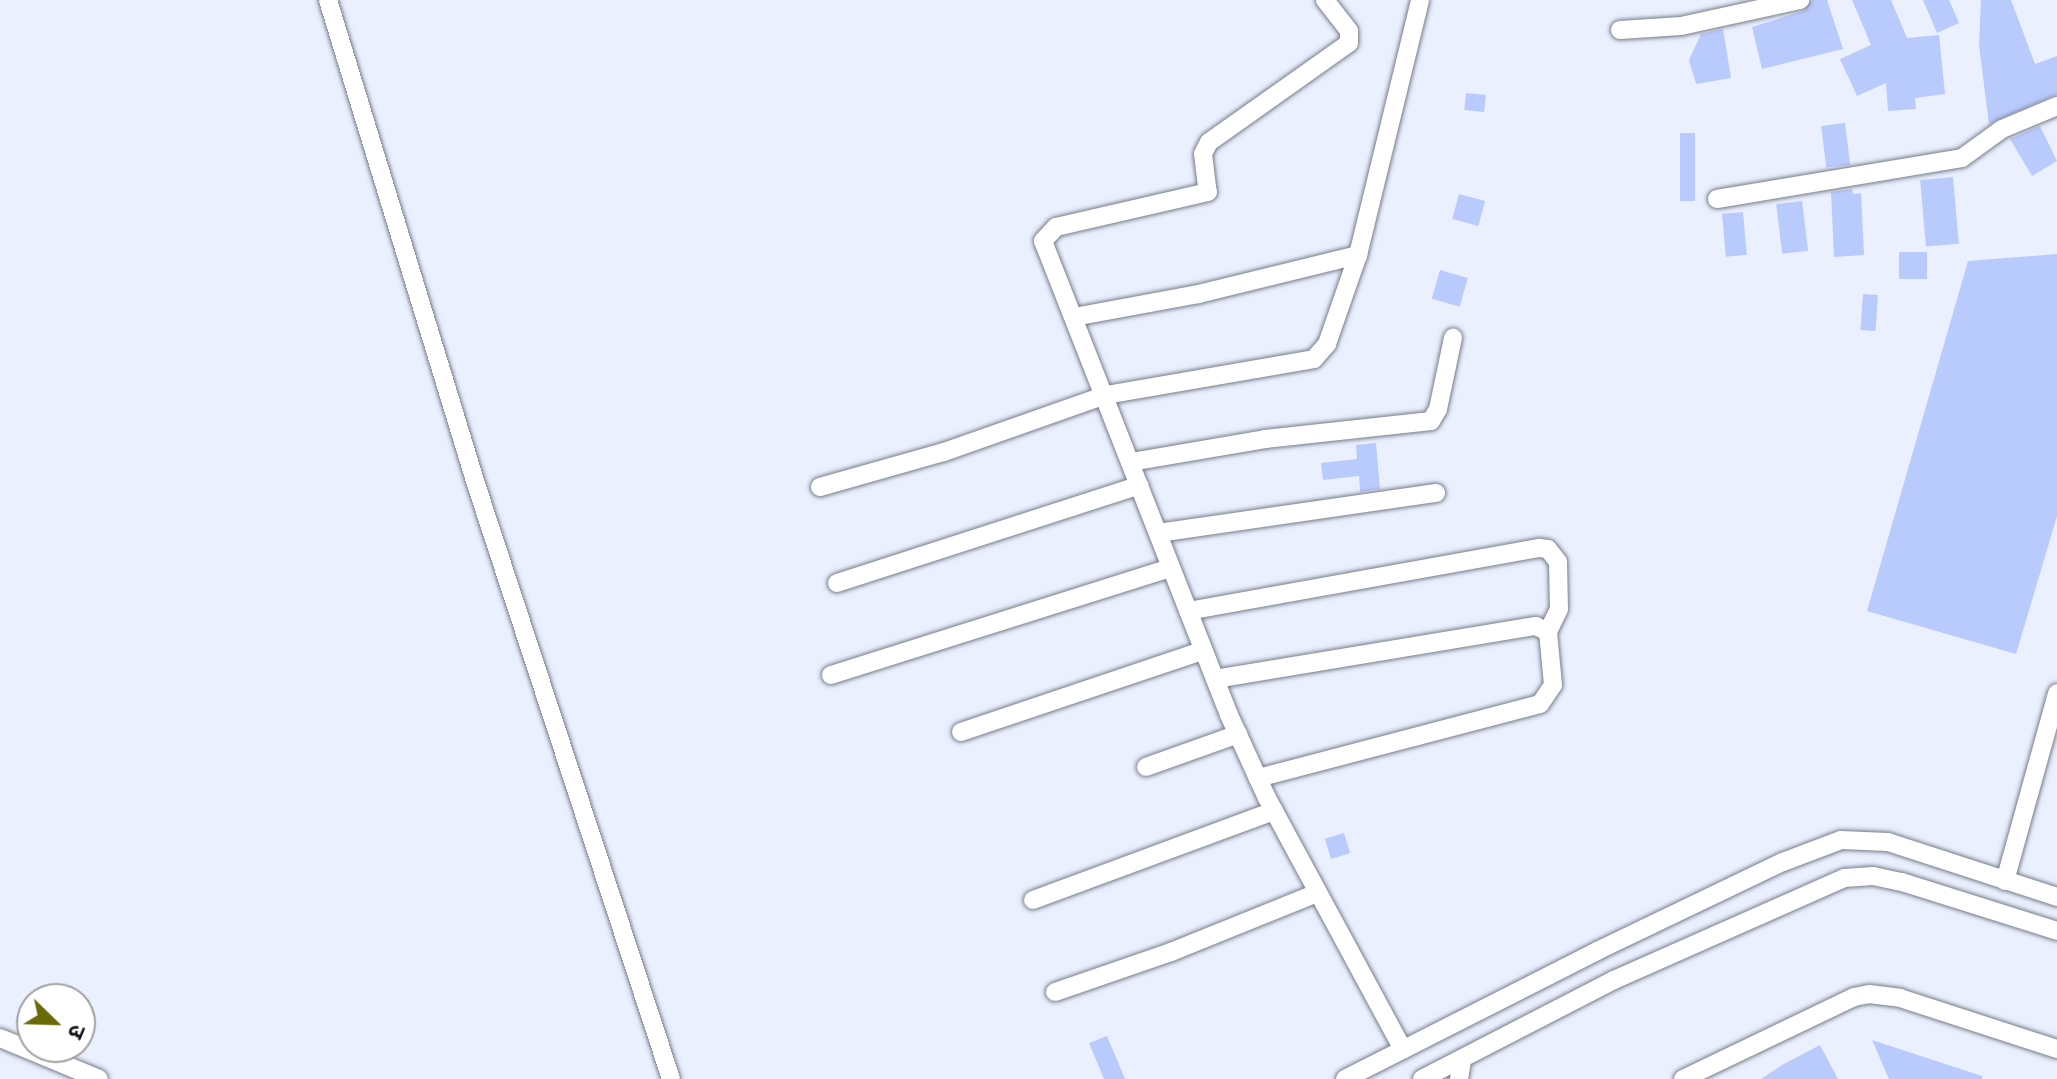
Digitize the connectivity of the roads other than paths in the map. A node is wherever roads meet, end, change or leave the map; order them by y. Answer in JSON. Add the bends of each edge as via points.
{"nodes":[{"id":1,"x":328,"y":0,"type":"edge"},
{"id":2,"x":1325,"y":0,"type":"edge"},
{"id":3,"x":1420,"y":0,"type":"edge"},
{"id":4,"x":1800,"y":0,"type":"edge"},
{"id":5,"x":1620,"y":30,"type":"dead end"},
{"id":6,"x":2057,"y":106,"type":"edge"},
{"id":7,"x":1717,"y":199,"type":"dead end"},
{"id":8,"x":1358,"y":255,"type":"junction"},
{"id":9,"x":1074,"y":317,"type":"junction"},
{"id":10,"x":1453,"y":338,"type":"dead end"},
{"id":11,"x":1106,"y":395,"type":"junction"},
{"id":12,"x":1131,"y":462,"type":"junction"},
{"id":13,"x":1140,"y":485,"type":"junction"},
{"id":14,"x":820,"y":487,"type":"dead end"},
{"id":15,"x":1436,"y":493,"type":"dead end"},
{"id":16,"x":1158,"y":533,"type":"junction"},
{"id":17,"x":1171,"y":568,"type":"junction"},
{"id":18,"x":837,"y":583,"type":"dead end"},
{"id":19,"x":1188,"y":611,"type":"junction"},
{"id":20,"x":1548,"y":632,"type":"junction"},
{"id":21,"x":1204,"y":650,"type":"junction"},
{"id":22,"x":831,"y":675,"type":"dead end"},
{"id":23,"x":1215,"y":679,"type":"junction"},
{"id":24,"x":2057,"y":693,"type":"edge"},
{"id":25,"x":961,"y":732,"type":"dead end"},
{"id":26,"x":1238,"y":734,"type":"junction"},
{"id":27,"x":1146,"y":767,"type":"dead end"},
{"id":28,"x":1258,"y":778,"type":"junction"},
{"id":29,"x":1274,"y":811,"type":"junction"},
{"id":30,"x":2005,"y":881,"type":"junction"},
{"id":31,"x":1317,"y":893,"type":"junction"},
{"id":32,"x":2057,"y":897,"type":"edge"},
{"id":33,"x":1033,"y":900,"type":"dead end"},
{"id":34,"x":2057,"y":931,"type":"edge"},
{"id":35,"x":1055,"y":992,"type":"dead end"},
{"id":36,"x":0,"y":1038,"type":"edge"},
{"id":37,"x":2057,"y":1049,"type":"edge"},
{"id":38,"x":1403,"y":1050,"type":"junction"},
{"id":39,"x":1462,"y":1059,"type":"junction"},
{"id":40,"x":99,"y":1079,"type":"edge"},
{"id":41,"x":671,"y":1079,"type":"edge"},
{"id":42,"x":1345,"y":1079,"type":"edge"},
{"id":43,"x":1422,"y":1079,"type":"edge"},
{"id":44,"x":1459,"y":1079,"type":"edge"},
{"id":45,"x":1683,"y":1079,"type":"edge"}],
"edges":[{"from":1,"to":41,"type":"street","via":[[474,478]]},
{"from":2,"to":9,"type":"street","via":[[1349,31],[1349,43],[1209,142],[1203,154],[1208,192],[1045,234],[1047,258]]},
{"from":3,"to":8,"type":"street"},
{"from":4,"to":5,"type":"street","via":[[1681,26]]},
{"from":6,"to":7,"type":"street","via":[[2002,129],[1962,158]]},
{"from":8,"to":9,"type":"street"},
{"from":8,"to":11,"type":"street","via":[[1327,344],[1314,359]]},
{"from":9,"to":11,"type":"street"},
{"from":10,"to":12,"type":"street","via":[[1431,421],[1265,439]]},
{"from":11,"to":12,"type":"street"},
{"from":11,"to":14,"type":"street","via":[[944,452]]},
{"from":12,"to":13,"type":"street"},
{"from":13,"to":16,"type":"street"},
{"from":13,"to":18,"type":"street"},
{"from":15,"to":16,"type":"street"},
{"from":16,"to":17,"type":"street"},
{"from":17,"to":19,"type":"street"},
{"from":17,"to":22,"type":"street"},
{"from":19,"to":20,"type":"street","via":[[1539,548],[1548,549],[1558,562],[1559,609]]},
{"from":19,"to":21,"type":"street"},
{"from":20,"to":23,"type":"street","via":[[1536,626]]},
{"from":20,"to":28,"type":"street","via":[[1553,685],[1540,704]]},
{"from":21,"to":23,"type":"street"},
{"from":21,"to":25,"type":"street"},
{"from":23,"to":26,"type":"street"},
{"from":24,"to":30,"type":"street"},
{"from":26,"to":27,"type":"street"},
{"from":26,"to":28,"type":"street"},
{"from":28,"to":29,"type":"street"},
{"from":29,"to":31,"type":"street"},
{"from":29,"to":33,"type":"street"},
{"from":30,"to":32,"type":"street"},
{"from":30,"to":38,"type":"street","via":[[1875,839],[1821,846]]},
{"from":31,"to":35,"type":"street","via":[[1186,947]]},
{"from":31,"to":38,"type":"street"},
{"from":34,"to":39,"type":"street","via":[[1902,882],[1844,878],[1614,980]]},
{"from":36,"to":40,"type":"street"},
{"from":37,"to":45,"type":"street","via":[[1900,998],[1869,994]]},
{"from":38,"to":42,"type":"street"},
{"from":39,"to":43,"type":"street"},
{"from":39,"to":44,"type":"street"}]}
